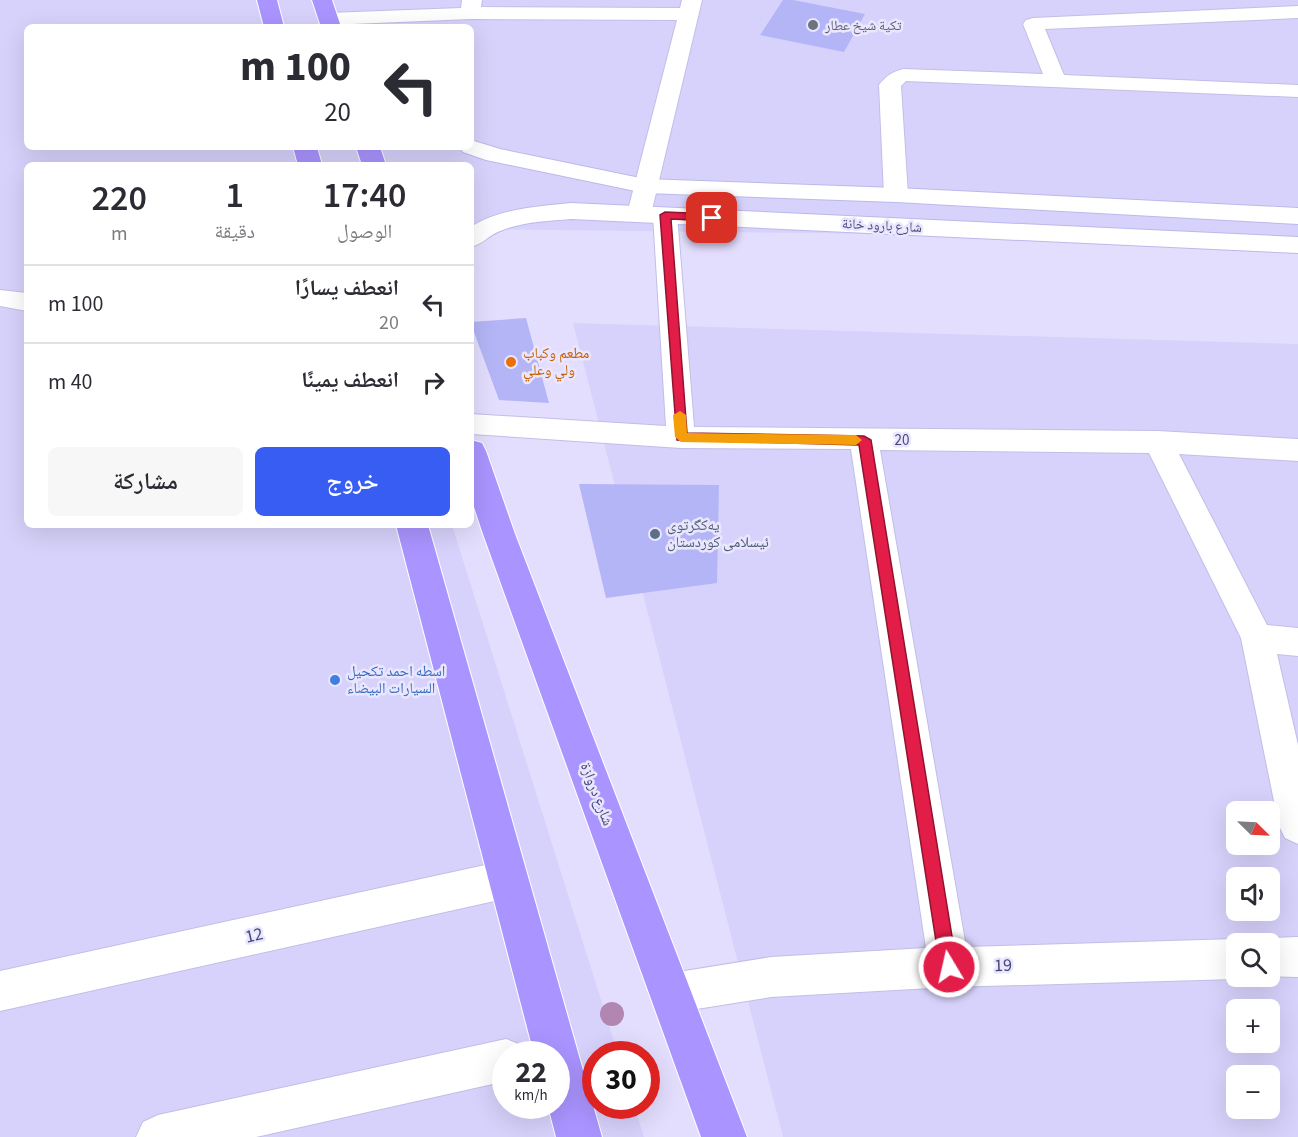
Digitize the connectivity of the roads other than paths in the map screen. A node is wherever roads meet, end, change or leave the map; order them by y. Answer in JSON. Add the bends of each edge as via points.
{"nodes":[{"id":1,"x":267,"y":0,"type":"edge"},
{"id":2,"x":471,"y":7,"type":"edge"},
{"id":3,"x":690,"y":7,"type":"edge"},
{"id":4,"x":1298,"y":12,"type":"edge"},
{"id":5,"x":327,"y":15,"type":"edge"},
{"id":6,"x":273,"y":24,"type":"edge"},
{"id":7,"x":1056,"y":80,"type":"junction"},
{"id":8,"x":1298,"y":91,"type":"edge"},
{"id":9,"x":474,"y":148,"type":"edge"},
{"id":10,"x":645,"y":186,"type":"junction"},
{"id":11,"x":896,"y":195,"type":"junction"},
{"id":12,"x":639,"y":214,"type":"junction"},
{"id":13,"x":665,"y":215,"type":"junction"},
{"id":14,"x":1298,"y":216,"type":"edge"},
{"id":15,"x":474,"y":237,"type":"edge"},
{"id":16,"x":1298,"y":245,"type":"edge"},
{"id":17,"x":0,"y":298,"type":"edge"},
{"id":18,"x":24,"y":302,"type":"edge"},
{"id":19,"x":474,"y":424,"type":"edge"},
{"id":20,"x":681,"y":437,"type":"junction"},
{"id":21,"x":864,"y":440,"type":"junction"},
{"id":22,"x":1158,"y":442,"type":"junction"},
{"id":23,"x":1298,"y":450,"type":"edge"},
{"id":24,"x":474,"y":460,"type":"edge"},
{"id":25,"x":413,"y":528,"type":"edge"},
{"id":26,"x":1257,"y":638,"type":"junction"},
{"id":27,"x":1298,"y":642,"type":"edge"},
{"id":28,"x":1298,"y":826,"type":"edge"},
{"id":29,"x":508,"y":879,"type":"junction"},
{"id":30,"x":1298,"y":957,"type":"edge"},
{"id":31,"x":1280,"y":958,"type":"edge"},
{"id":32,"x":1226,"y":959,"type":"edge"},
{"id":33,"x":949,"y":967,"type":"junction"},
{"id":34,"x":0,"y":991,"type":"edge"},
{"id":35,"x":672,"y":993,"type":"junction"},
{"id":36,"x":546,"y":1041,"type":"edge"},
{"id":37,"x":492,"y":1063,"type":"edge"},
{"id":38,"x":570,"y":1112,"type":"edge"},
{"id":39,"x":158,"y":1137,"type":"edge"},
{"id":40,"x":579,"y":1137,"type":"edge"},
{"id":41,"x":724,"y":1137,"type":"edge"}],
"edges":[{"from":1,"to":6,"type":"main road"},
{"from":2,"to":3,"type":"street"},
{"from":2,"to":5,"type":"street"},
{"from":3,"to":10,"type":"street"},
{"from":4,"to":7,"type":"street","via":[[1033,24]]},
{"from":7,"to":8,"type":"street"},
{"from":7,"to":11,"type":"street","via":[[903,75],[895,79],[890,85]]},
{"from":9,"to":10,"type":"main road","name":"شارع بارود خانة"},
{"from":10,"to":11,"type":"main road","name":"شارع بارود خانة"},
{"from":10,"to":12,"type":"street"},
{"from":11,"to":14,"type":"main road","name":"شارع بارود خانة"},
{"from":12,"to":13,"type":"main road","name":"شارع بارود خانة"},
{"from":12,"to":15,"type":"main road","name":"شارع بارود خانة","via":[[540,214],[491,225]]},
{"from":13,"to":16,"type":"main road","name":"شارع بارود خانة"},
{"from":13,"to":20,"type":"street"},
{"from":17,"to":18,"type":"street"},
{"from":19,"to":20,"type":"street","name":"20"},
{"from":20,"to":21,"type":"street","name":"20"},
{"from":21,"to":22,"type":"street","name":"20"},
{"from":21,"to":33,"type":"street"},
{"from":22,"to":23,"type":"street","name":"20"},
{"from":22,"to":26,"type":"street"},
{"from":24,"to":35,"type":"main road","name":"شارع دروازة"},
{"from":25,"to":29,"type":"main road"},
{"from":26,"to":27,"type":"street"},
{"from":26,"to":28,"type":"street"},
{"from":29,"to":34,"type":"street","name":"12"},
{"from":29,"to":36,"type":"main road"},
{"from":30,"to":31,"type":"street"},
{"from":32,"to":33,"type":"street","name":"19"},
{"from":33,"to":35,"type":"street","name":"19","via":[[771,977]]},
{"from":35,"to":41,"type":"main road","name":"شارع دروازة"},
{"from":37,"to":39,"type":"street"},
{"from":38,"to":40,"type":"main road"}]}
